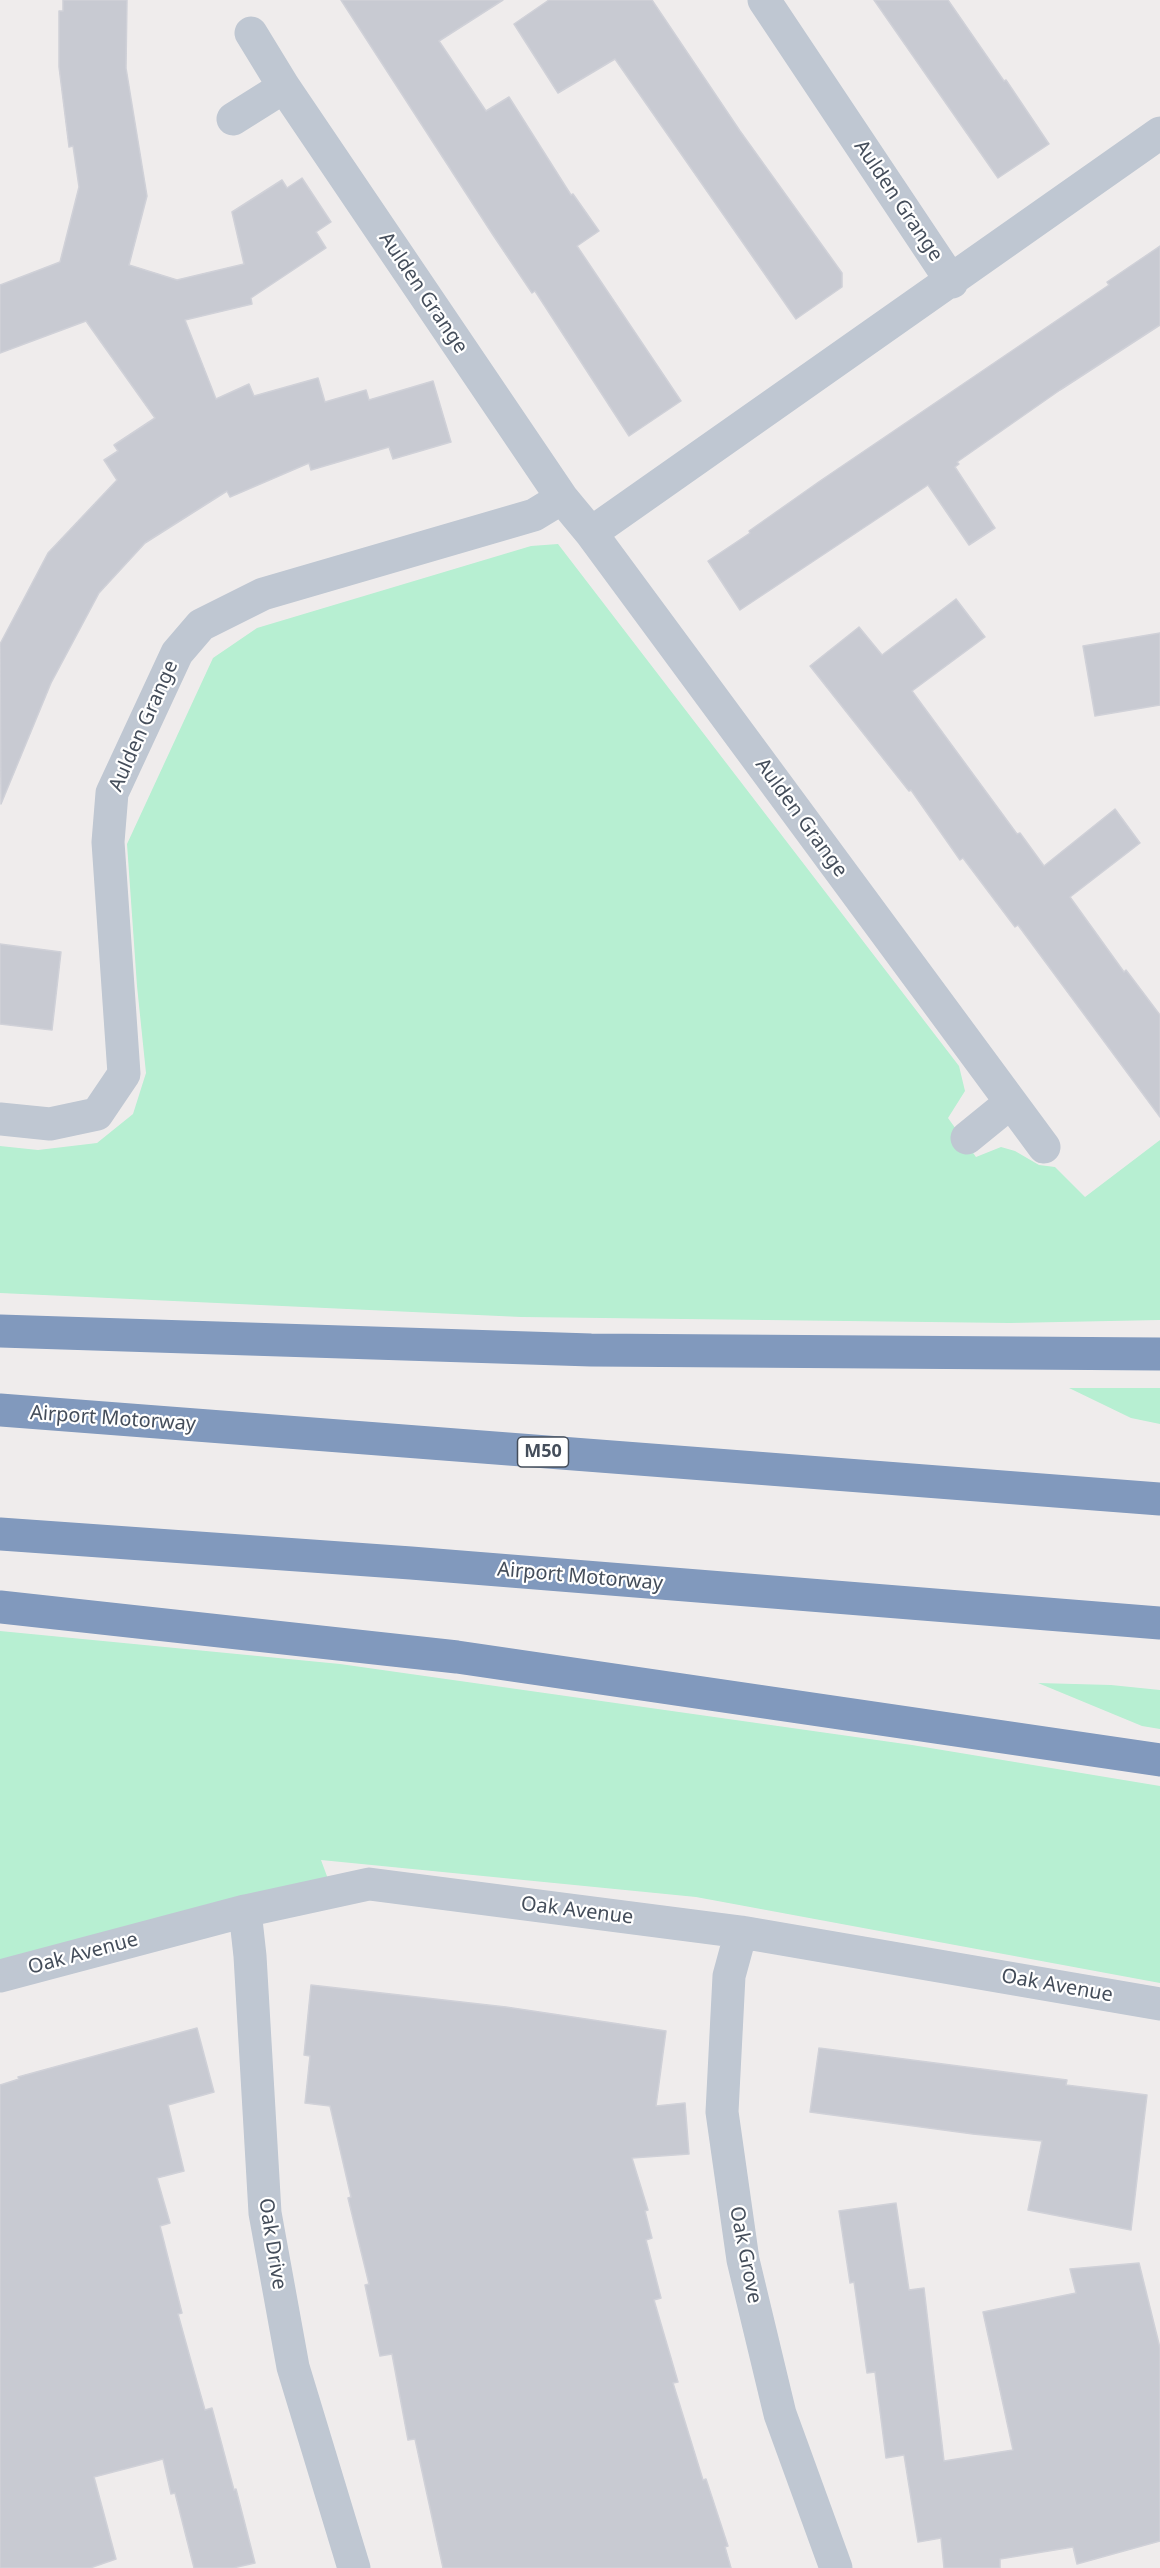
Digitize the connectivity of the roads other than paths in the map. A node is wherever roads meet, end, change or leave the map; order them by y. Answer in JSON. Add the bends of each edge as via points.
{"nodes":[{"id":1,"x":764,"y":0,"type":"edge"},
{"id":2,"x":251,"y":33,"type":"dead end"},
{"id":3,"x":284,"y":87,"type":"junction"},
{"id":4,"x":233,"y":119,"type":"dead end"},
{"id":5,"x":1160,"y":133,"type":"edge"},
{"id":6,"x":952,"y":282,"type":"junction"},
{"id":7,"x":562,"y":498,"type":"junction"},
{"id":8,"x":591,"y":533,"type":"junction"},
{"id":9,"x":1010,"y":1103,"type":"junction"},
{"id":10,"x":0,"y":1119,"type":"edge"},
{"id":11,"x":967,"y":1138,"type":"dead end"},
{"id":12,"x":1044,"y":1147,"type":"dead end"},
{"id":13,"x":0,"y":1331,"type":"edge"},
{"id":14,"x":1160,"y":1354,"type":"edge"},
{"id":15,"x":0,"y":1410,"type":"edge"},
{"id":16,"x":1160,"y":1499,"type":"edge"},
{"id":17,"x":0,"y":1534,"type":"edge"},
{"id":18,"x":0,"y":1607,"type":"edge"},
{"id":19,"x":1160,"y":1623,"type":"edge"},
{"id":20,"x":1160,"y":1760,"type":"edge"},
{"id":21,"x":245,"y":1911,"type":"junction"},
{"id":22,"x":741,"y":1932,"type":"junction"},
{"id":23,"x":0,"y":1976,"type":"edge"},
{"id":24,"x":1160,"y":2004,"type":"edge"},
{"id":25,"x":354,"y":2568,"type":"edge"},
{"id":26,"x":836,"y":2568,"type":"edge"}],
"edges":[{"from":1,"to":6,"type":"street","name":"Aulden Grange"},
{"from":2,"to":3,"type":"street","name":"Aulden Grange"},
{"from":3,"to":4,"type":"street"},
{"from":3,"to":7,"type":"street","name":"Aulden Grange"},
{"from":5,"to":6,"type":"street","name":"Aulden Grange"},
{"from":6,"to":8,"type":"street","name":"Aulden Grange"},
{"from":7,"to":8,"type":"street","name":"Aulden Grange"},
{"from":7,"to":10,"type":"street","name":"Aulden Grange","via":[[534,515],[263,594],[201,624],[177,653],[112,793],[108,842],[124,1074],[97,1114],[50,1124]]},
{"from":8,"to":9,"type":"street","name":"Aulden Grange"},
{"from":9,"to":11,"type":"street"},
{"from":9,"to":12,"type":"street","name":"Aulden Grange"},
{"from":13,"to":14,"type":"highway","via":[[591,1350]]},
{"from":15,"to":16,"type":"highway","name":"Airport Motorway","number":"M50"},
{"from":17,"to":19,"type":"highway","name":"Airport Motorway"},
{"from":18,"to":20,"type":"highway","via":[[457,1657]]},
{"from":21,"to":22,"type":"street","name":"Oak Avenue","via":[[369,1884]]},
{"from":21,"to":23,"type":"street","name":"Oak Avenue"},
{"from":21,"to":25,"type":"street","name":"Oak Drive","via":[[265,2213],[293,2367]]},
{"from":22,"to":24,"type":"street","name":"Oak Avenue"},
{"from":22,"to":26,"type":"street","name":"Oak Grove","via":[[729,1976],[722,2112],[740,2237],[780,2414]]}]}
